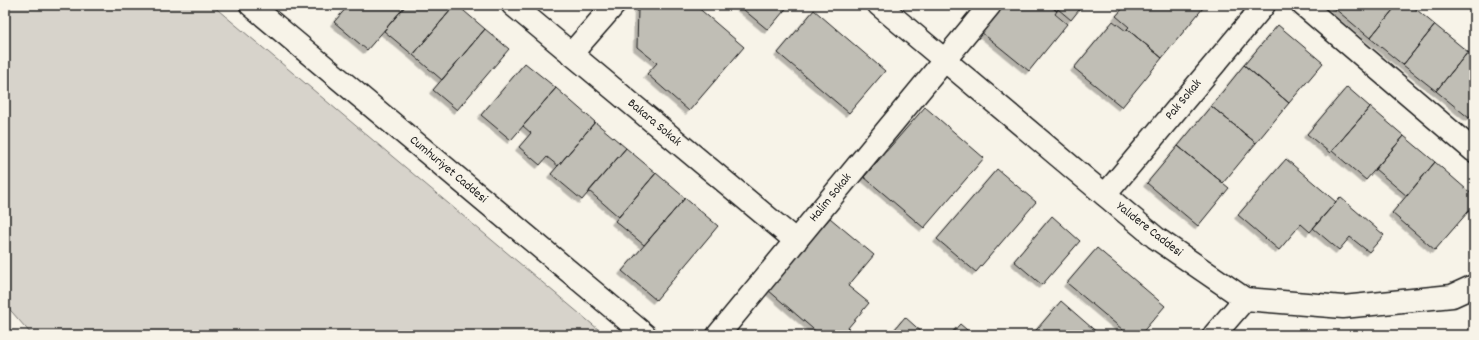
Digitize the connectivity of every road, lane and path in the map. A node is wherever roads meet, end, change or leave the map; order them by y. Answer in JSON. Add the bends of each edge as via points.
{"nodes":[{"id":1,"x":251,"y":5,"type":"edge"},
{"id":2,"x":513,"y":5,"type":"edge"},
{"id":3,"x":614,"y":5,"type":"edge"},
{"id":4,"x":990,"y":5,"type":"edge"},
{"id":5,"x":1264,"y":5,"type":"edge"},
{"id":6,"x":1303,"y":5,"type":"edge"},
{"id":7,"x":882,"y":6,"type":"edge"},
{"id":8,"x":571,"y":54,"type":"junction"},
{"id":9,"x":944,"y":60,"type":"junction"},
{"id":10,"x":1474,"y":150,"type":"edge"},
{"id":11,"x":1105,"y":195,"type":"junction"},
{"id":12,"x":796,"y":241,"type":"junction"},
{"id":13,"x":1474,"y":286,"type":"edge"},
{"id":14,"x":1245,"y":299,"type":"junction"},
{"id":15,"x":645,"y":335,"type":"edge"},
{"id":16,"x":718,"y":335,"type":"edge"},
{"id":17,"x":1214,"y":335,"type":"edge"}],
"edges":[{"from":1,"to":15,"type":"street","name":"Cumhuriyet Caddesi"},
{"from":2,"to":8,"type":"street","name":"Bakara Sokak"},
{"from":3,"to":8,"type":"street"},
{"from":4,"to":9,"type":"street","name":"Halim Sokak"},
{"from":5,"to":11,"type":"street","name":"Pak Sokak"},
{"from":6,"to":10,"type":"street"},
{"from":7,"to":9,"type":"street","name":"Yalıdere Caddesi"},
{"from":8,"to":12,"type":"street","name":"Bakara Sokak"},
{"from":9,"to":11,"type":"street","name":"Yalıdere Caddesi"},
{"from":9,"to":12,"type":"street","name":"Halim Sokak"},
{"from":11,"to":14,"type":"street","name":"Yalıdere Caddesi","via":[[1156,238]]},
{"from":12,"to":16,"type":"street","name":"Halim Sokak"},
{"from":13,"to":14,"type":"street","name":"Yalıdere Caddesi","via":[[1452,296],[1343,307]]},
{"from":14,"to":17,"type":"street"}]}
